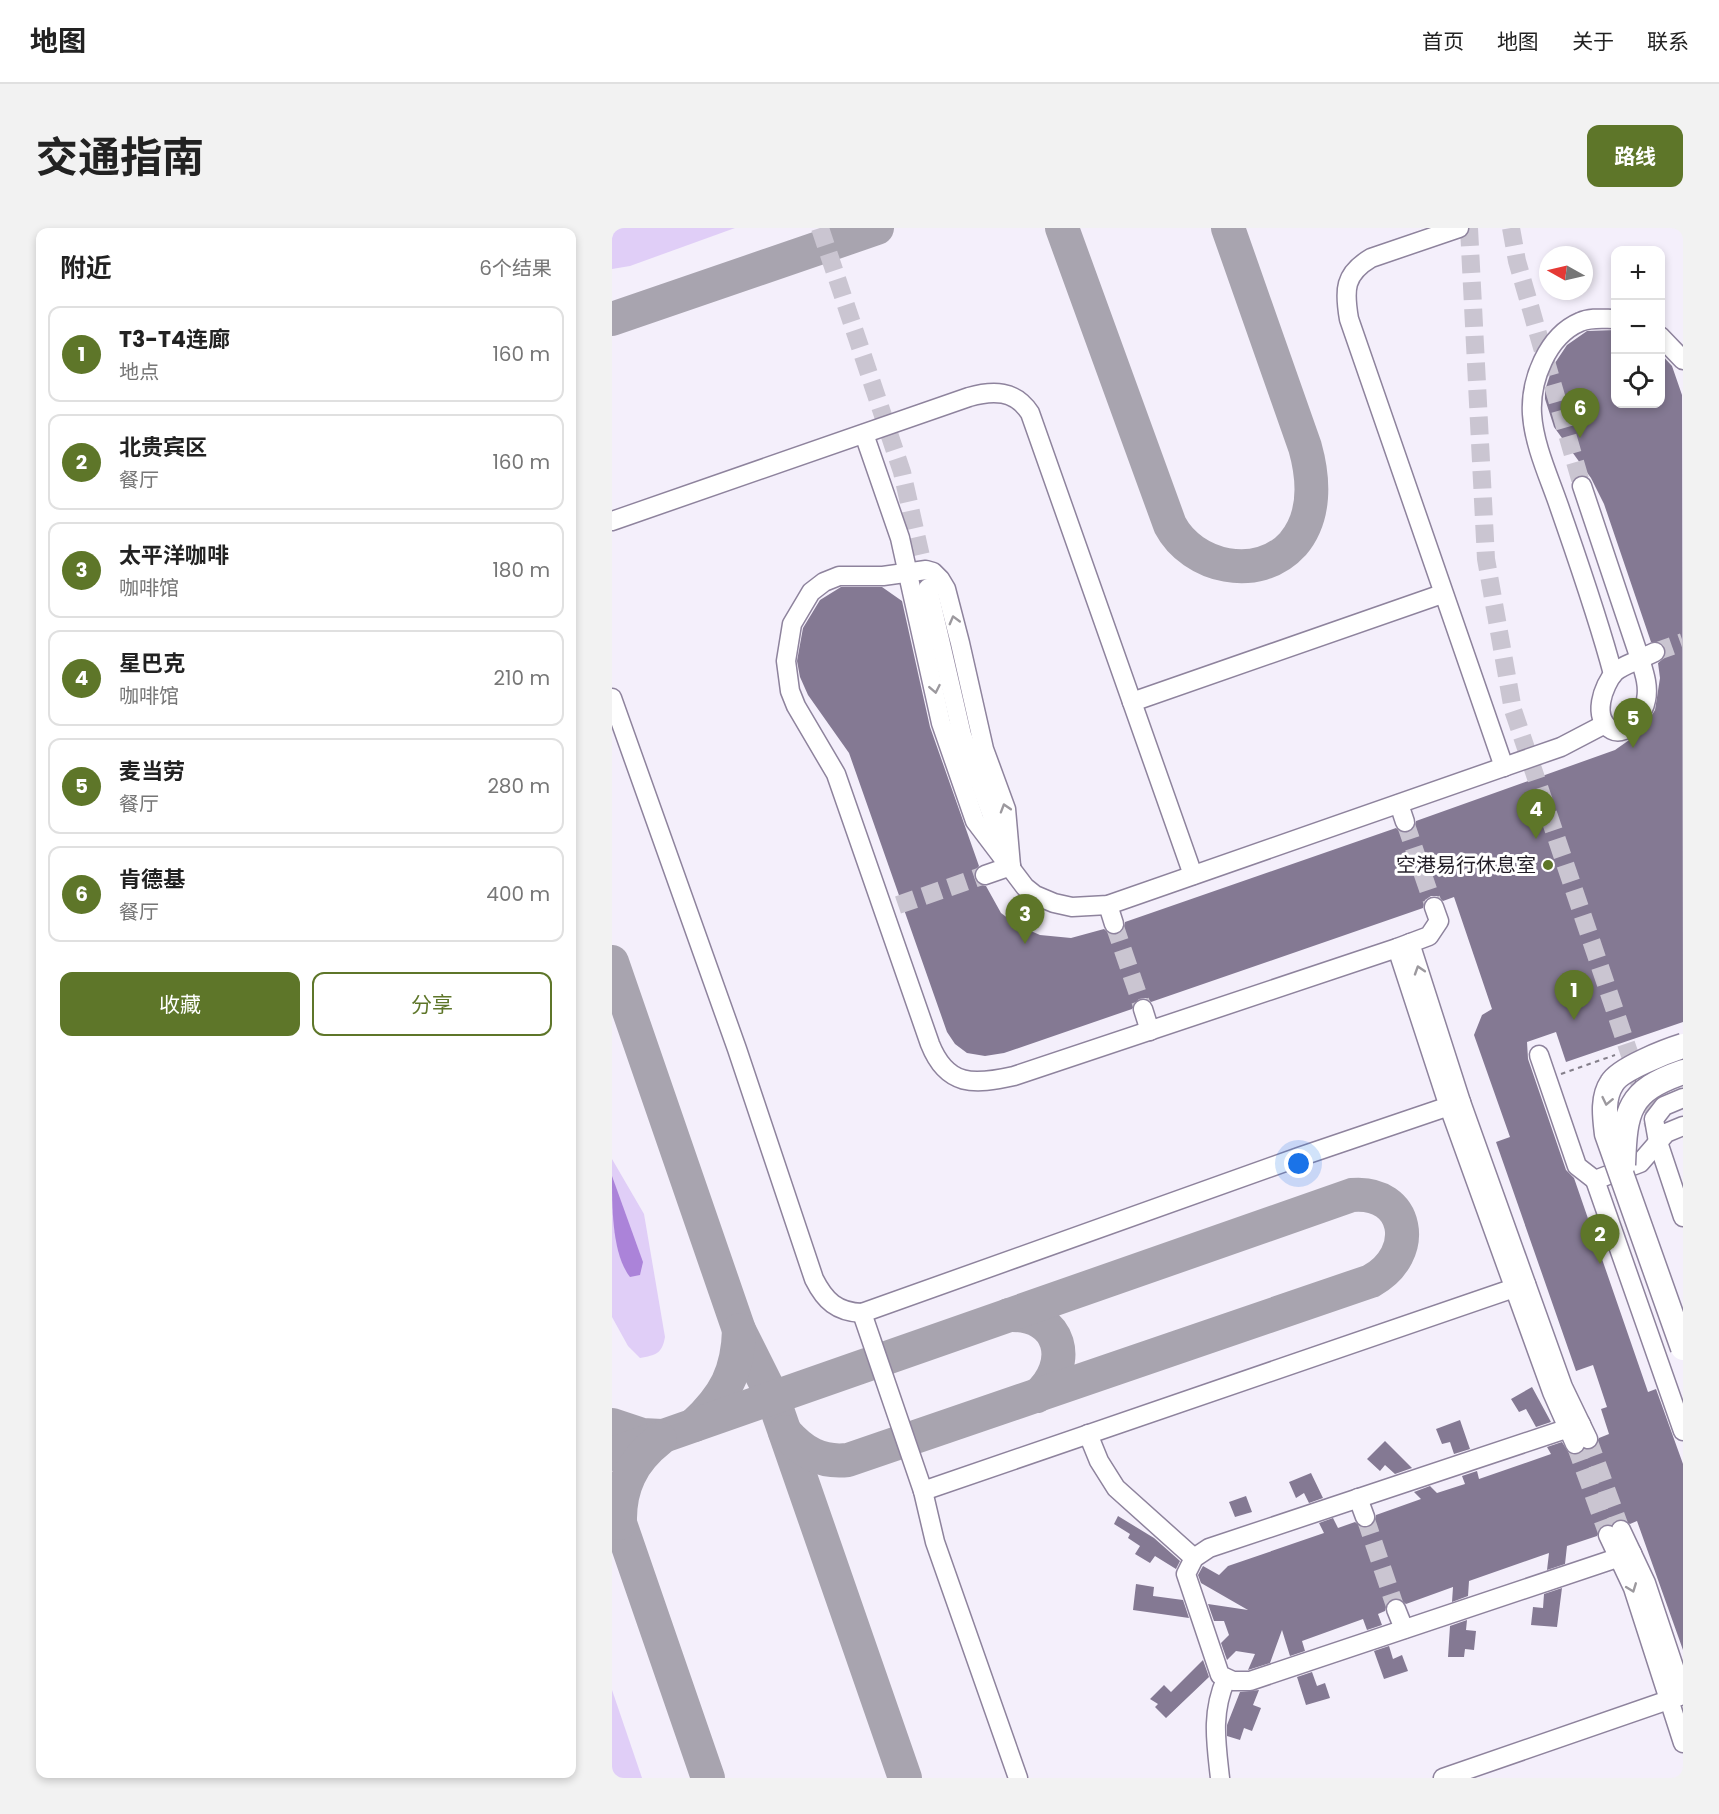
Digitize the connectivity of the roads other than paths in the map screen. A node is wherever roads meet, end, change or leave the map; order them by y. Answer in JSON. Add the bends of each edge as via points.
{"nodes":[{"id":1,"x":1459,"y":228,"type":"edge"},
{"id":2,"x":1611,"y":320,"type":"edge"},
{"id":3,"x":1665,"y":341,"type":"edge"},
{"id":4,"x":1683,"y":360,"type":"edge"},
{"id":5,"x":864,"y":434,"type":"junction"},
{"id":6,"x":1582,"y":486,"type":"tunnel mouth"},
{"id":7,"x":612,"y":521,"type":"edge"},
{"id":8,"x":908,"y":570,"type":"junction"},
{"id":9,"x":928,"y":588,"type":"tunnel mouth"},
{"id":10,"x":1442,"y":594,"type":"junction"},
{"id":11,"x":1647,"y":656,"type":"junction"},
{"id":12,"x":1613,"y":674,"type":"junction"},
{"id":13,"x":612,"y":698,"type":"edge"},
{"id":14,"x":1132,"y":702,"type":"junction"},
{"id":15,"x":1605,"y":724,"type":"junction"},
{"id":16,"x":1504,"y":767,"type":"junction"},
{"id":17,"x":1399,"y":804,"type":"junction"},
{"id":18,"x":1405,"y":822,"type":"tunnel mouth"},
{"id":19,"x":1011,"y":866,"type":"junction"},
{"id":20,"x":985,"y":875,"type":"tunnel mouth"},
{"id":21,"x":1193,"y":875,"type":"junction"},
{"id":22,"x":1108,"y":905,"type":"junction"},
{"id":23,"x":1434,"y":907,"type":"tunnel mouth"},
{"id":24,"x":1114,"y":924,"type":"tunnel mouth"},
{"id":25,"x":1403,"y":945,"type":"junction"},
{"id":26,"x":1143,"y":1009,"type":"tunnel mouth"},
{"id":27,"x":1150,"y":1031,"type":"junction"},
{"id":28,"x":1683,"y":1046,"type":"edge"},
{"id":29,"x":1539,"y":1055,"type":"dead end"},
{"id":30,"x":1683,"y":1059,"type":"edge"},
{"id":31,"x":1683,"y":1072,"type":"edge"},
{"id":32,"x":1683,"y":1098,"type":"edge"},
{"id":33,"x":1455,"y":1105,"type":"junction"},
{"id":34,"x":1683,"y":1126,"type":"edge"},
{"id":35,"x":1658,"y":1142,"type":"junction"},
{"id":36,"x":1622,"y":1177,"type":"junction"},
{"id":37,"x":1595,"y":1180,"type":"junction"},
{"id":38,"x":1644,"y":1202,"type":"dead end"},
{"id":39,"x":1683,"y":1215,"type":"edge"},
{"id":40,"x":1608,"y":1216,"type":"junction"},
{"id":41,"x":1520,"y":1286,"type":"junction"},
{"id":42,"x":1675,"y":1288,"type":"dead end"},
{"id":43,"x":1639,"y":1305,"type":"junction"},
{"id":44,"x":862,"y":1313,"type":"junction"},
{"id":45,"x":1683,"y":1348,"type":"edge"},
{"id":46,"x":1683,"y":1431,"type":"edge"},
{"id":47,"x":1088,"y":1434,"type":"junction"},
{"id":48,"x":923,"y":1491,"type":"junction"},
{"id":49,"x":1358,"y":1498,"type":"junction"},
{"id":50,"x":1365,"y":1517,"type":"tunnel mouth"},
{"id":51,"x":1614,"y":1532,"type":"tunnel mouth"},
{"id":52,"x":1625,"y":1555,"type":"junction"},
{"id":53,"x":1194,"y":1558,"type":"junction"},
{"id":54,"x":1396,"y":1609,"type":"tunnel mouth"},
{"id":55,"x":1404,"y":1629,"type":"junction"},
{"id":56,"x":1226,"y":1679,"type":"junction"},
{"id":57,"x":1678,"y":1696,"type":"edge"},
{"id":58,"x":1683,"y":1743,"type":"edge"},
{"id":59,"x":1018,"y":1778,"type":"edge"},
{"id":60,"x":1220,"y":1778,"type":"edge"},
{"id":61,"x":1443,"y":1778,"type":"edge"}],
"edges":[{"from":1,"to":10,"type":"lane","via":[[1371,258],[1352,273],[1345,297],[1349,319]]},
{"from":2,"to":12,"type":"lane","via":[[1581,321],[1565,330],[1553,344],[1538,374],[1532,414],[1544,463]]},
{"from":3,"to":4,"type":"lane"},
{"from":5,"to":7,"type":"lane"},
{"from":5,"to":8,"type":"lane"},
{"from":5,"to":14,"type":"lane","via":[[984,393],[996,391],[1024,403]]},
{"from":6,"to":11,"type":"lane"},
{"from":8,"to":19,"type":"lane","one_way":true,"via":[[941,723],[955,767],[975,821]]},
{"from":19,"to":8,"type":"lane","one_way":true,"via":[[1009,823],[984,749],[946,589],[933,572]]},
{"from":8,"to":27,"type":"lane","via":[[883,576],[839,576],[811,592],[792,624],[786,661],[796,706],[836,774],[891,908],[936,1059],[952,1076],[971,1081],[1014,1077]]},
{"from":9,"to":19,"type":"lane","via":[[962,735]]},
{"from":10,"to":14,"type":"lane"},
{"from":10,"to":16,"type":"lane"},
{"from":11,"to":12,"type":"lane"},
{"from":11,"to":15,"type":"lane","via":[[1646,701],[1639,716],[1629,727],[1617,731]]},
{"from":12,"to":15,"type":"lane","via":[[1601,704]]},
{"from":13,"to":44,"type":"lane","via":[[814,1279],[833,1305],[847,1312]]},
{"from":14,"to":21,"type":"lane"},
{"from":15,"to":16,"type":"lane","via":[[1561,747]]},
{"from":16,"to":17,"type":"lane"},
{"from":17,"to":18,"type":"lane"},
{"from":17,"to":21,"type":"lane"},
{"from":19,"to":20,"type":"lane"},
{"from":19,"to":22,"type":"lane","via":[[1025,887],[1054,903],[1072,907]]},
{"from":21,"to":22,"type":"lane"},
{"from":22,"to":24,"type":"lane"},
{"from":23,"to":25,"type":"lane","via":[[1439,921],[1429,936]]},
{"from":25,"to":27,"type":"lane"},
{"from":25,"to":33,"type":"lane"},
{"from":26,"to":27,"type":"lane"},
{"from":28,"to":36,"type":"main road","one_way":true,"bridge":true,"via":[[1612,1082],[1604,1106],[1607,1134]]},
{"from":29,"to":37,"type":"lane","via":[[1577,1166]]},
{"from":30,"to":35,"type":"lane","via":[[1656,1071],[1641,1094],[1641,1112],[1648,1134]]},
{"from":31,"to":36,"type":"main road","bridge":true,"via":[[1661,1080],[1635,1099],[1626,1122]]},
{"from":32,"to":35,"type":"lane","via":[[1658,1111],[1654,1119]]},
{"from":33,"to":41,"type":"lane"},
{"from":33,"to":44,"type":"lane"},
{"from":34,"to":35,"type":"lane","via":[[1666,1133]]},
{"from":35,"to":37,"type":"lane","via":[[1640,1163]]},
{"from":35,"to":39,"type":"lane"},
{"from":36,"to":45,"type":"main road","bridge":true},
{"from":37,"to":40,"type":"lane"},
{"from":38,"to":40,"type":"lane"},
{"from":40,"to":43,"type":"lane"},
{"from":41,"to":47,"type":"lane"},
{"from":41,"to":49,"type":"lane","via":[[1552,1392],[1578,1434]]},
{"from":42,"to":43,"type":"lane"},
{"from":43,"to":46,"type":"lane"},
{"from":44,"to":48,"type":"lane"},
{"from":47,"to":48,"type":"lane"},
{"from":47,"to":53,"type":"lane","via":[[1116,1488]]},
{"from":48,"to":59,"type":"lane","via":[[935,1542]]},
{"from":49,"to":50,"type":"lane"},
{"from":49,"to":53,"type":"lane","via":[[1209,1548]]},
{"from":51,"to":52,"type":"lane"},
{"from":52,"to":55,"type":"lane"},
{"from":52,"to":57,"type":"lane","via":[[1633,1588]]},
{"from":53,"to":56,"type":"lane","via":[[1186,1574],[1220,1675]]},
{"from":54,"to":55,"type":"lane"},
{"from":55,"to":56,"type":"lane","via":[[1250,1681]]},
{"from":56,"to":60,"type":"lane","via":[[1214,1719]]},
{"from":57,"to":58,"type":"lane"},
{"from":57,"to":61,"type":"lane"}]}
